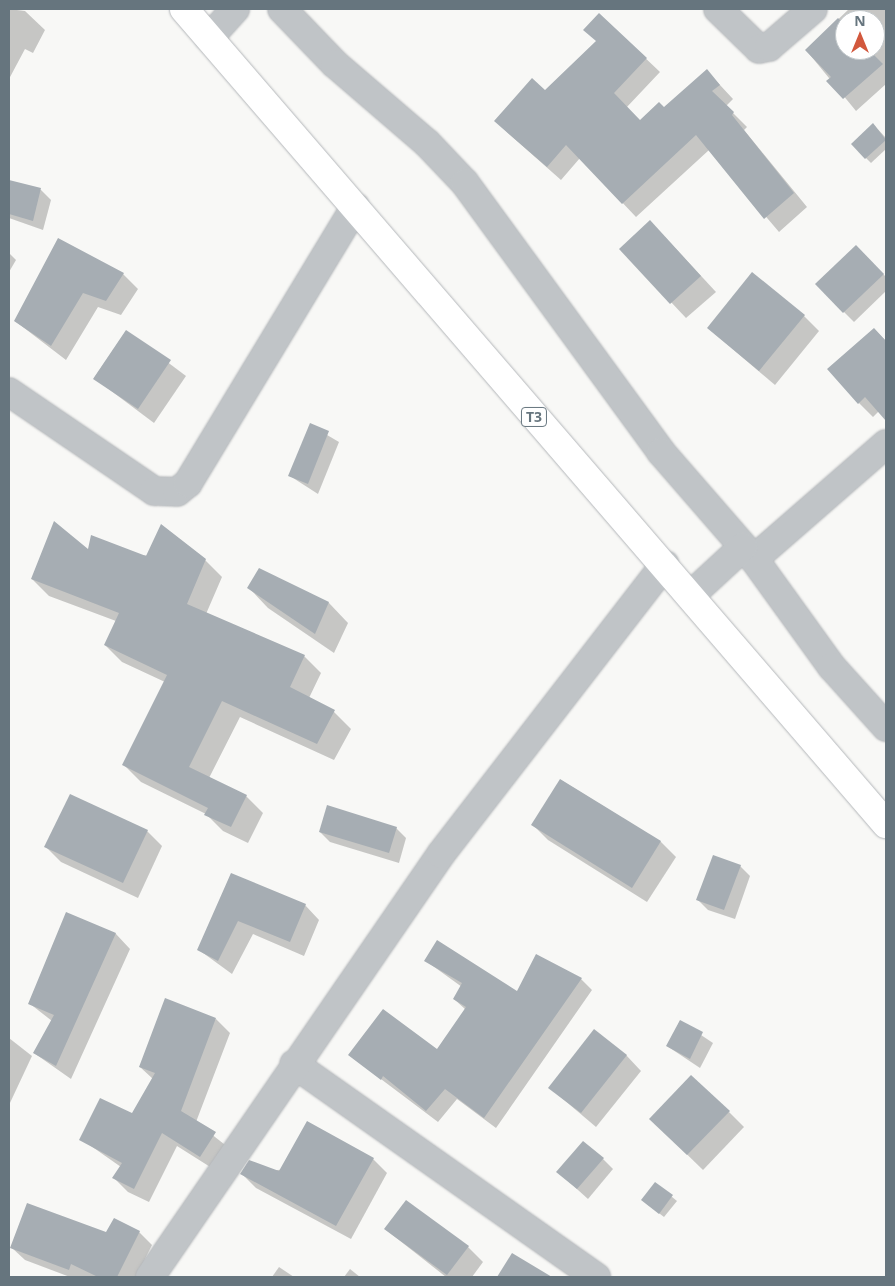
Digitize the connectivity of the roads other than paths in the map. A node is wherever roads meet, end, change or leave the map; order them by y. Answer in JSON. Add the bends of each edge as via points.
{"nodes":[{"id":1,"x":184,"y":9,"type":"edge"},
{"id":2,"x":235,"y":9,"type":"edge"},
{"id":3,"x":282,"y":9,"type":"edge"},
{"id":4,"x":718,"y":9,"type":"edge"},
{"id":5,"x":813,"y":9,"type":"edge"},
{"id":6,"x":209,"y":38,"type":"junction"},
{"id":7,"x":355,"y":207,"type":"junction"},
{"id":8,"x":9,"y":392,"type":"edge"},
{"id":9,"x":886,"y":444,"type":"edge"},
{"id":10,"x":749,"y":553,"type":"junction"},
{"id":11,"x":665,"y":564,"type":"junction"},
{"id":12,"x":692,"y":595,"type":"junction"},
{"id":13,"x":886,"y":726,"type":"edge"},
{"id":14,"x":886,"y":824,"type":"edge"},
{"id":15,"x":294,"y":1064,"type":"junction"},
{"id":16,"x":150,"y":1277,"type":"edge"},
{"id":17,"x":596,"y":1277,"type":"edge"}],
"edges":[{"from":1,"to":6,"type":"highway","number":"T3"},
{"from":2,"to":6,"type":"street"},
{"from":3,"to":10,"type":"street","via":[[335,64],[427,143],[465,183],[661,452]]},
{"from":4,"to":5,"type":"street","via":[[759,49],[769,47]]},
{"from":6,"to":7,"type":"highway","number":"T3"},
{"from":7,"to":8,"type":"street","via":[[188,483],[177,492],[154,491]]},
{"from":7,"to":11,"type":"highway","number":"T3"},
{"from":9,"to":10,"type":"street"},
{"from":10,"to":12,"type":"street"},
{"from":10,"to":13,"type":"street","via":[[832,667]]},
{"from":11,"to":12,"type":"highway","number":"T3"},
{"from":11,"to":15,"type":"street","via":[[441,854]]},
{"from":12,"to":14,"type":"highway","number":"T3"},
{"from":15,"to":16,"type":"street"},
{"from":15,"to":17,"type":"street"}]}
